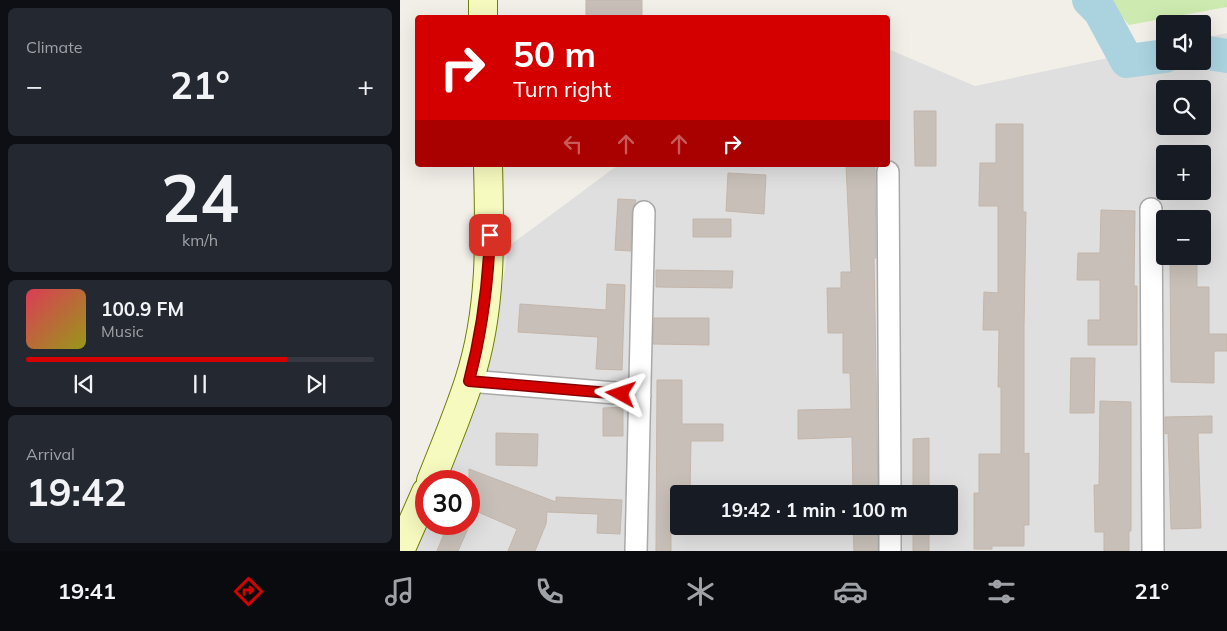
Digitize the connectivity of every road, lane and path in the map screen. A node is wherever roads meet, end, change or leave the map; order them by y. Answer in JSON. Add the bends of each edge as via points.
{"nodes":[{"id":1,"x":483,"y":0,"type":"edge"},
{"id":2,"x":483,"y":15,"type":"edge"},
{"id":3,"x":488,"y":167,"type":"edge"},
{"id":4,"x":888,"y":172,"type":"dead end"},
{"id":5,"x":1151,"y":209,"type":"dead end"},
{"id":6,"x":644,"y":212,"type":"dead end"},
{"id":7,"x":469,"y":381,"type":"junction"},
{"id":8,"x":640,"y":396,"type":"junction"},
{"id":9,"x":435,"y":470,"type":"edge"},
{"id":10,"x":890,"y":485,"type":"edge"},
{"id":11,"x":415,"y":517,"type":"edge"},
{"id":12,"x":890,"y":535,"type":"edge"},
{"id":13,"x":400,"y":551,"type":"edge"},
{"id":14,"x":636,"y":551,"type":"edge"},
{"id":15,"x":890,"y":551,"type":"edge"},
{"id":16,"x":1153,"y":551,"type":"edge"}],
"edges":[{"from":1,"to":2,"type":"main road"},
{"from":3,"to":7,"type":"main road","via":[[490,235],[485,308]]},
{"from":4,"to":10,"type":"street"},
{"from":5,"to":16,"type":"street"},
{"from":6,"to":8,"type":"street"},
{"from":7,"to":8,"type":"street"},
{"from":7,"to":9,"type":"main road"},
{"from":8,"to":14,"type":"street"},
{"from":11,"to":13,"type":"main road"},
{"from":12,"to":15,"type":"street"}]}
